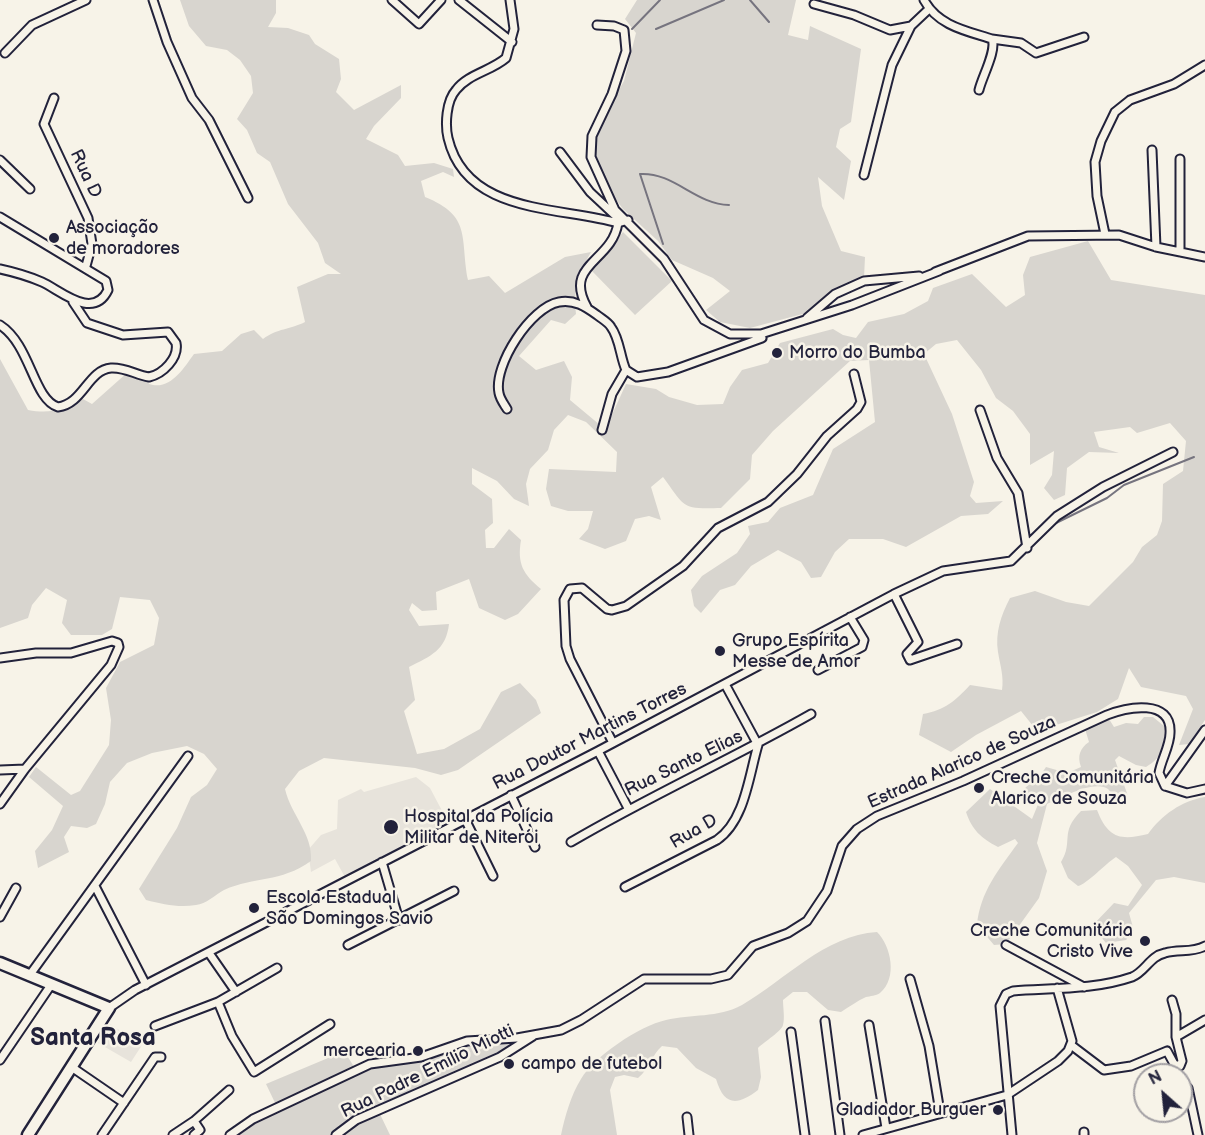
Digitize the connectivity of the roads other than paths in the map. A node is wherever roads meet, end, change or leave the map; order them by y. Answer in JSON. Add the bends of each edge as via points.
{"nodes":[{"id":1,"x":86,"y":0,"type":"edge"},
{"id":2,"x":153,"y":0,"type":"edge"},
{"id":3,"x":392,"y":0,"type":"edge"},
{"id":4,"x":441,"y":0,"type":"edge"},
{"id":5,"x":459,"y":0,"type":"edge"},
{"id":6,"x":510,"y":0,"type":"edge"},
{"id":7,"x":924,"y":0,"type":"edge"},
{"id":8,"x":814,"y":4,"type":"dead end"},
{"id":9,"x":929,"y":9,"type":"junction"},
{"id":10,"x":597,"y":25,"type":"dead end"},
{"id":11,"x":911,"y":26,"type":"junction"},
{"id":12,"x":1084,"y":37,"type":"dead end"},
{"id":13,"x":993,"y":39,"type":"junction"},
{"id":14,"x":512,"y":42,"type":"junction"},
{"id":15,"x":5,"y":53,"type":"dead end"},
{"id":16,"x":1205,"y":65,"type":"edge"},
{"id":17,"x":979,"y":90,"type":"dead end"},
{"id":18,"x":54,"y":98,"type":"dead end"},
{"id":19,"x":1152,"y":150,"type":"dead end"},
{"id":20,"x":560,"y":152,"type":"dead end"},
{"id":21,"x":1180,"y":159,"type":"dead end"},
{"id":22,"x":0,"y":160,"type":"edge"},
{"id":23,"x":864,"y":175,"type":"dead end"},
{"id":24,"x":30,"y":189,"type":"dead end"},
{"id":25,"x":248,"y":198,"type":"dead end"},
{"id":26,"x":0,"y":217,"type":"edge"},
{"id":27,"x":622,"y":221,"type":"junction"},
{"id":28,"x":1105,"y":234,"type":"junction"},
{"id":29,"x":1156,"y":248,"type":"junction"},
{"id":30,"x":1180,"y":252,"type":"junction"},
{"id":31,"x":1205,"y":257,"type":"edge"},
{"id":32,"x":86,"y":266,"type":"junction"},
{"id":33,"x":0,"y":269,"type":"edge"},
{"id":34,"x":939,"y":271,"type":"junction"},
{"id":35,"x":74,"y":302,"type":"junction"},
{"id":36,"x":587,"y":308,"type":"junction"},
{"id":37,"x":798,"y":324,"type":"junction"},
{"id":38,"x":0,"y":325,"type":"edge"},
{"id":39,"x":761,"y":334,"type":"junction"},
{"id":40,"x":626,"y":370,"type":"junction"},
{"id":41,"x":854,"y":374,"type":"dead end"},
{"id":42,"x":507,"y":409,"type":"dead end"},
{"id":43,"x":980,"y":410,"type":"dead end"},
{"id":44,"x":602,"y":430,"type":"dead end"},
{"id":45,"x":1173,"y":452,"type":"dead end"},
{"id":46,"x":1027,"y":548,"type":"junction"},
{"id":47,"x":894,"y":594,"type":"junction"},
{"id":48,"x":850,"y":617,"type":"junction"},
{"id":49,"x":957,"y":644,"type":"dead end"},
{"id":50,"x":0,"y":658,"type":"edge"},
{"id":51,"x":818,"y":670,"type":"dead end"},
{"id":52,"x":725,"y":684,"type":"junction"},
{"id":53,"x":811,"y":714,"type":"dead end"},
{"id":54,"x":1205,"y":730,"type":"edge"},
{"id":55,"x":613,"y":743,"type":"junction"},
{"id":56,"x":758,"y":745,"type":"junction"},
{"id":57,"x":598,"y":751,"type":"junction"},
{"id":58,"x":188,"y":756,"type":"dead end"},
{"id":59,"x":25,"y":769,"type":"junction"},
{"id":60,"x":0,"y":770,"type":"edge"},
{"id":61,"x":1165,"y":786,"type":"junction"},
{"id":62,"x":1205,"y":789,"type":"edge"},
{"id":63,"x":511,"y":795,"type":"junction"},
{"id":64,"x":0,"y":804,"type":"edge"},
{"id":65,"x":628,"y":808,"type":"junction"},
{"id":66,"x":465,"y":819,"type":"junction"},
{"id":67,"x":571,"y":842,"type":"dead end"},
{"id":68,"x":535,"y":847,"type":"dead end"},
{"id":69,"x":382,"y":862,"type":"junction"},
{"id":70,"x":493,"y":876,"type":"dead end"},
{"id":71,"x":95,"y":886,"type":"junction"},
{"id":72,"x":625,"y":887,"type":"dead end"},
{"id":73,"x":16,"y":888,"type":"dead end"},
{"id":74,"x":454,"y":891,"type":"dead end"},
{"id":75,"x":0,"y":917,"type":"edge"},
{"id":76,"x":399,"y":920,"type":"junction"},
{"id":77,"x":348,"y":945,"type":"dead end"},
{"id":78,"x":1006,"y":945,"type":"dead end"},
{"id":79,"x":1205,"y":946,"type":"edge"},
{"id":80,"x":209,"y":953,"type":"junction"},
{"id":81,"x":0,"y":963,"type":"edge"},
{"id":82,"x":277,"y":968,"type":"dead end"},
{"id":83,"x":28,"y":976,"type":"junction"},
{"id":84,"x":910,"y":979,"type":"dead end"},
{"id":85,"x":51,"y":985,"type":"junction"},
{"id":86,"x":146,"y":985,"type":"junction"},
{"id":87,"x":1084,"y":987,"type":"junction"},
{"id":88,"x":1057,"y":988,"type":"junction"},
{"id":89,"x":236,"y":992,"type":"junction"},
{"id":90,"x":1172,"y":1000,"type":"dead end"},
{"id":91,"x":218,"y":1002,"type":"junction"},
{"id":92,"x":109,"y":1008,"type":"junction"},
{"id":93,"x":1205,"y":1020,"type":"edge"},
{"id":94,"x":825,"y":1021,"type":"dead end"},
{"id":95,"x":330,"y":1024,"type":"dead end"},
{"id":96,"x":869,"y":1025,"type":"dead end"},
{"id":97,"x":155,"y":1026,"type":"dead end"},
{"id":98,"x":791,"y":1032,"type":"dead end"},
{"id":99,"x":533,"y":1036,"type":"junction"},
{"id":100,"x":1176,"y":1037,"type":"junction"},
{"id":101,"x":1071,"y":1045,"type":"junction"},
{"id":102,"x":161,"y":1057,"type":"dead end"},
{"id":103,"x":0,"y":1060,"type":"edge"},
{"id":104,"x":73,"y":1068,"type":"junction"},
{"id":105,"x":229,"y":1090,"type":"dead end"},
{"id":106,"x":1008,"y":1095,"type":"junction"},
{"id":107,"x":124,"y":1103,"type":"junction"},
{"id":108,"x":940,"y":1112,"type":"junction"},
{"id":109,"x":1193,"y":1112,"type":"edge"},
{"id":110,"x":687,"y":1117,"type":"dead end"},
{"id":111,"x":194,"y":1121,"type":"junction"},
{"id":112,"x":886,"y":1128,"type":"junction"},
{"id":113,"x":28,"y":1135,"type":"edge"},
{"id":114,"x":102,"y":1135,"type":"edge"},
{"id":115,"x":173,"y":1135,"type":"edge"},
{"id":116,"x":194,"y":1135,"type":"edge"},
{"id":117,"x":230,"y":1135,"type":"edge"},
{"id":118,"x":336,"y":1135,"type":"edge"},
{"id":119,"x":689,"y":1135,"type":"edge"},
{"id":120,"x":805,"y":1135,"type":"edge"},
{"id":121,"x":840,"y":1135,"type":"edge"},
{"id":122,"x":863,"y":1135,"type":"edge"},
{"id":123,"x":1012,"y":1135,"type":"edge"},
{"id":124,"x":1198,"y":1135,"type":"edge"}],
"edges":[{"from":1,"to":15,"type":"street","via":[[33,26]]},
{"from":2,"to":25,"type":"street","via":[[192,98],[209,120]]},
{"from":3,"to":4,"type":"street","via":[[419,24]]},
{"from":5,"to":14,"type":"street"},
{"from":6,"to":14,"type":"street","via":[[514,18]]},
{"from":7,"to":9,"type":"street"},
{"from":8,"to":11,"type":"street","via":[[848,12],[890,30]]},
{"from":9,"to":11,"type":"street"},
{"from":9,"to":13,"type":"street","via":[[948,24]]},
{"from":10,"to":27,"type":"street","via":[[619,28],[626,35],[618,78],[590,143],[597,174]]},
{"from":11,"to":23,"type":"street","via":[[892,65]]},
{"from":12,"to":13,"type":"street","via":[[1036,53],[1021,43]]},
{"from":13,"to":17,"type":"street","via":[[994,50]]},
{"from":14,"to":27,"type":"street","via":[[506,58],[461,84],[450,99],[447,133],[457,162],[471,178],[506,200]]},
{"from":16,"to":28,"type":"street","via":[[1174,84],[1130,100],[1115,112],[1095,162]]},
{"from":18,"to":32,"type":"street","name":"Rua D","via":[[44,124],[88,218],[92,244]]},
{"from":19,"to":29,"type":"street"},
{"from":20,"to":27,"type":"street","via":[[590,192]]},
{"from":21,"to":30,"type":"street"},
{"from":22,"to":24,"type":"street"},
{"from":26,"to":32,"type":"street"},
{"from":27,"to":36,"type":"street","via":[[611,242],[582,276],[579,293]]},
{"from":27,"to":39,"type":"street","via":[[664,259],[704,320],[730,334]]},
{"from":28,"to":29,"type":"street"},
{"from":28,"to":34,"type":"street","via":[[1028,236]]},
{"from":29,"to":30,"type":"street"},
{"from":30,"to":31,"type":"street"},
{"from":32,"to":35,"type":"street","via":[[106,281],[108,290],[93,303]]},
{"from":33,"to":35,"type":"street","via":[[46,284]]},
{"from":34,"to":37,"type":"street"},
{"from":34,"to":37,"type":"street","via":[[864,281],[835,294]]},
{"from":35,"to":38,"type":"street","via":[[87,323],[123,335],[168,332],[176,343],[174,356],[161,372],[149,377],[108,369],[97,375],[72,402],[58,407],[48,402],[40,390],[17,339]]},
{"from":36,"to":40,"type":"street","via":[[613,329]]},
{"from":36,"to":42,"type":"street","via":[[570,302],[552,304],[522,331],[509,352],[498,387]]},
{"from":37,"to":39,"type":"street"},
{"from":39,"to":40,"type":"street","via":[[762,338],[668,372],[637,377]]},
{"from":40,"to":44,"type":"street","via":[[612,394]]},
{"from":41,"to":55,"type":"street","via":[[861,402],[857,409],[761,508],[718,528],[683,566],[626,606],[607,609],[582,588],[566,592],[563,609],[567,652]]},
{"from":43,"to":46,"type":"street","via":[[997,458],[1018,493]]},
{"from":45,"to":46,"type":"street","name":"Rua Doutor Martins Torres","via":[[1103,487],[1057,516]]},
{"from":46,"to":47,"type":"street","name":"Rua Doutor Martins Torres","via":[[1011,561],[949,569]]},
{"from":47,"to":48,"type":"street","name":"Rua Doutor Martins Torres"},
{"from":47,"to":49,"type":"street","via":[[918,642],[907,654],[910,660]]},
{"from":48,"to":51,"type":"street","via":[[864,639],[862,647]]},
{"from":48,"to":52,"type":"street","name":"Rua Doutor Martins Torres"},
{"from":50,"to":59,"type":"street","via":[[71,653],[112,641],[119,647]]},
{"from":52,"to":55,"type":"street","name":"Rua Doutor Martins Torres"},
{"from":52,"to":56,"type":"street"},
{"from":53,"to":56,"type":"street","name":"Rua Santo Elias"},
{"from":54,"to":61,"type":"street"},
{"from":55,"to":57,"type":"street","name":"Rua Doutor Martins Torres"},
{"from":56,"to":65,"type":"street","name":"Rua Santo Elias"},
{"from":56,"to":72,"type":"street","name":"Rua D","via":[[732,827],[717,840]]},
{"from":57,"to":63,"type":"street","name":"Rua Doutor Martins Torres"},
{"from":57,"to":65,"type":"street"},
{"from":58,"to":71,"type":"street"},
{"from":59,"to":60,"type":"street"},
{"from":59,"to":64,"type":"street"},
{"from":61,"to":62,"type":"street","via":[[1187,793]]},
{"from":61,"to":99,"type":"street","name":"Estrada Alarico de Souza","via":[[1159,773],[1171,735],[1166,717],[1143,707],[1107,715],[877,816],[857,829],[840,849],[827,891],[807,921],[753,946],[728,975],[644,980],[575,1024]]},
{"from":63,"to":66,"type":"street","name":"Rua Doutor Martins Torres"},
{"from":63,"to":68,"type":"street"},
{"from":65,"to":67,"type":"street","name":"Rua Santo Elias"},
{"from":66,"to":69,"type":"street","name":"Rua Doutor Martins Torres"},
{"from":66,"to":70,"type":"street"},
{"from":69,"to":76,"type":"street"},
{"from":69,"to":80,"type":"street","name":"Rua Doutor Martins Torres"},
{"from":71,"to":83,"type":"street"},
{"from":71,"to":86,"type":"street"},
{"from":73,"to":75,"type":"street"},
{"from":74,"to":76,"type":"street"},
{"from":76,"to":77,"type":"street"},
{"from":78,"to":87,"type":"street"},
{"from":79,"to":87,"type":"street","via":[[1165,952],[1134,976]]},
{"from":80,"to":86,"type":"street","name":"Rua Doutor Martins Torres"},
{"from":80,"to":89,"type":"street"},
{"from":81,"to":83,"type":"street"},
{"from":82,"to":89,"type":"street"},
{"from":83,"to":85,"type":"street"},
{"from":84,"to":108,"type":"street","via":[[929,1046]]},
{"from":85,"to":92,"type":"street"},
{"from":85,"to":103,"type":"street"},
{"from":86,"to":92,"type":"street","name":"Rua Doutor Martins Torres"},
{"from":87,"to":88,"type":"street"},
{"from":88,"to":101,"type":"street"},
{"from":88,"to":106,"type":"street","via":[[1013,991],[1003,997],[1000,1006]]},
{"from":89,"to":91,"type":"street"},
{"from":90,"to":100,"type":"street"},
{"from":91,"to":95,"type":"street","via":[[232,1036],[254,1072]]},
{"from":91,"to":97,"type":"street"},
{"from":92,"to":104,"type":"street"},
{"from":93,"to":100,"type":"street"},
{"from":94,"to":121,"type":"street"},
{"from":96,"to":112,"type":"street"},
{"from":98,"to":120,"type":"street"},
{"from":99,"to":117,"type":"street","name":"Estrada Alarico de Souza","via":[[467,1041],[421,1057],[370,1064],[253,1119]]},
{"from":99,"to":118,"type":"street","name":"Rua Padre Emílio Miotti","via":[[500,1057],[366,1115]]},
{"from":100,"to":101,"type":"street","via":[[1180,1066],[1174,1064],[1167,1051],[1131,1066],[1104,1070]]},
{"from":101,"to":106,"type":"street","via":[[1066,1054]]},
{"from":102,"to":107,"type":"street","via":[[155,1058]]},
{"from":104,"to":107,"type":"street"},
{"from":104,"to":113,"type":"street"},
{"from":105,"to":111,"type":"street"},
{"from":106,"to":108,"type":"street"},
{"from":106,"to":123,"type":"street"},
{"from":107,"to":114,"type":"street"},
{"from":108,"to":112,"type":"street"},
{"from":109,"to":124,"type":"street"},
{"from":110,"to":119,"type":"street"},
{"from":111,"to":115,"type":"street"},
{"from":111,"to":116,"type":"street","via":[[200,1130]]},
{"from":112,"to":122,"type":"street"}]}
